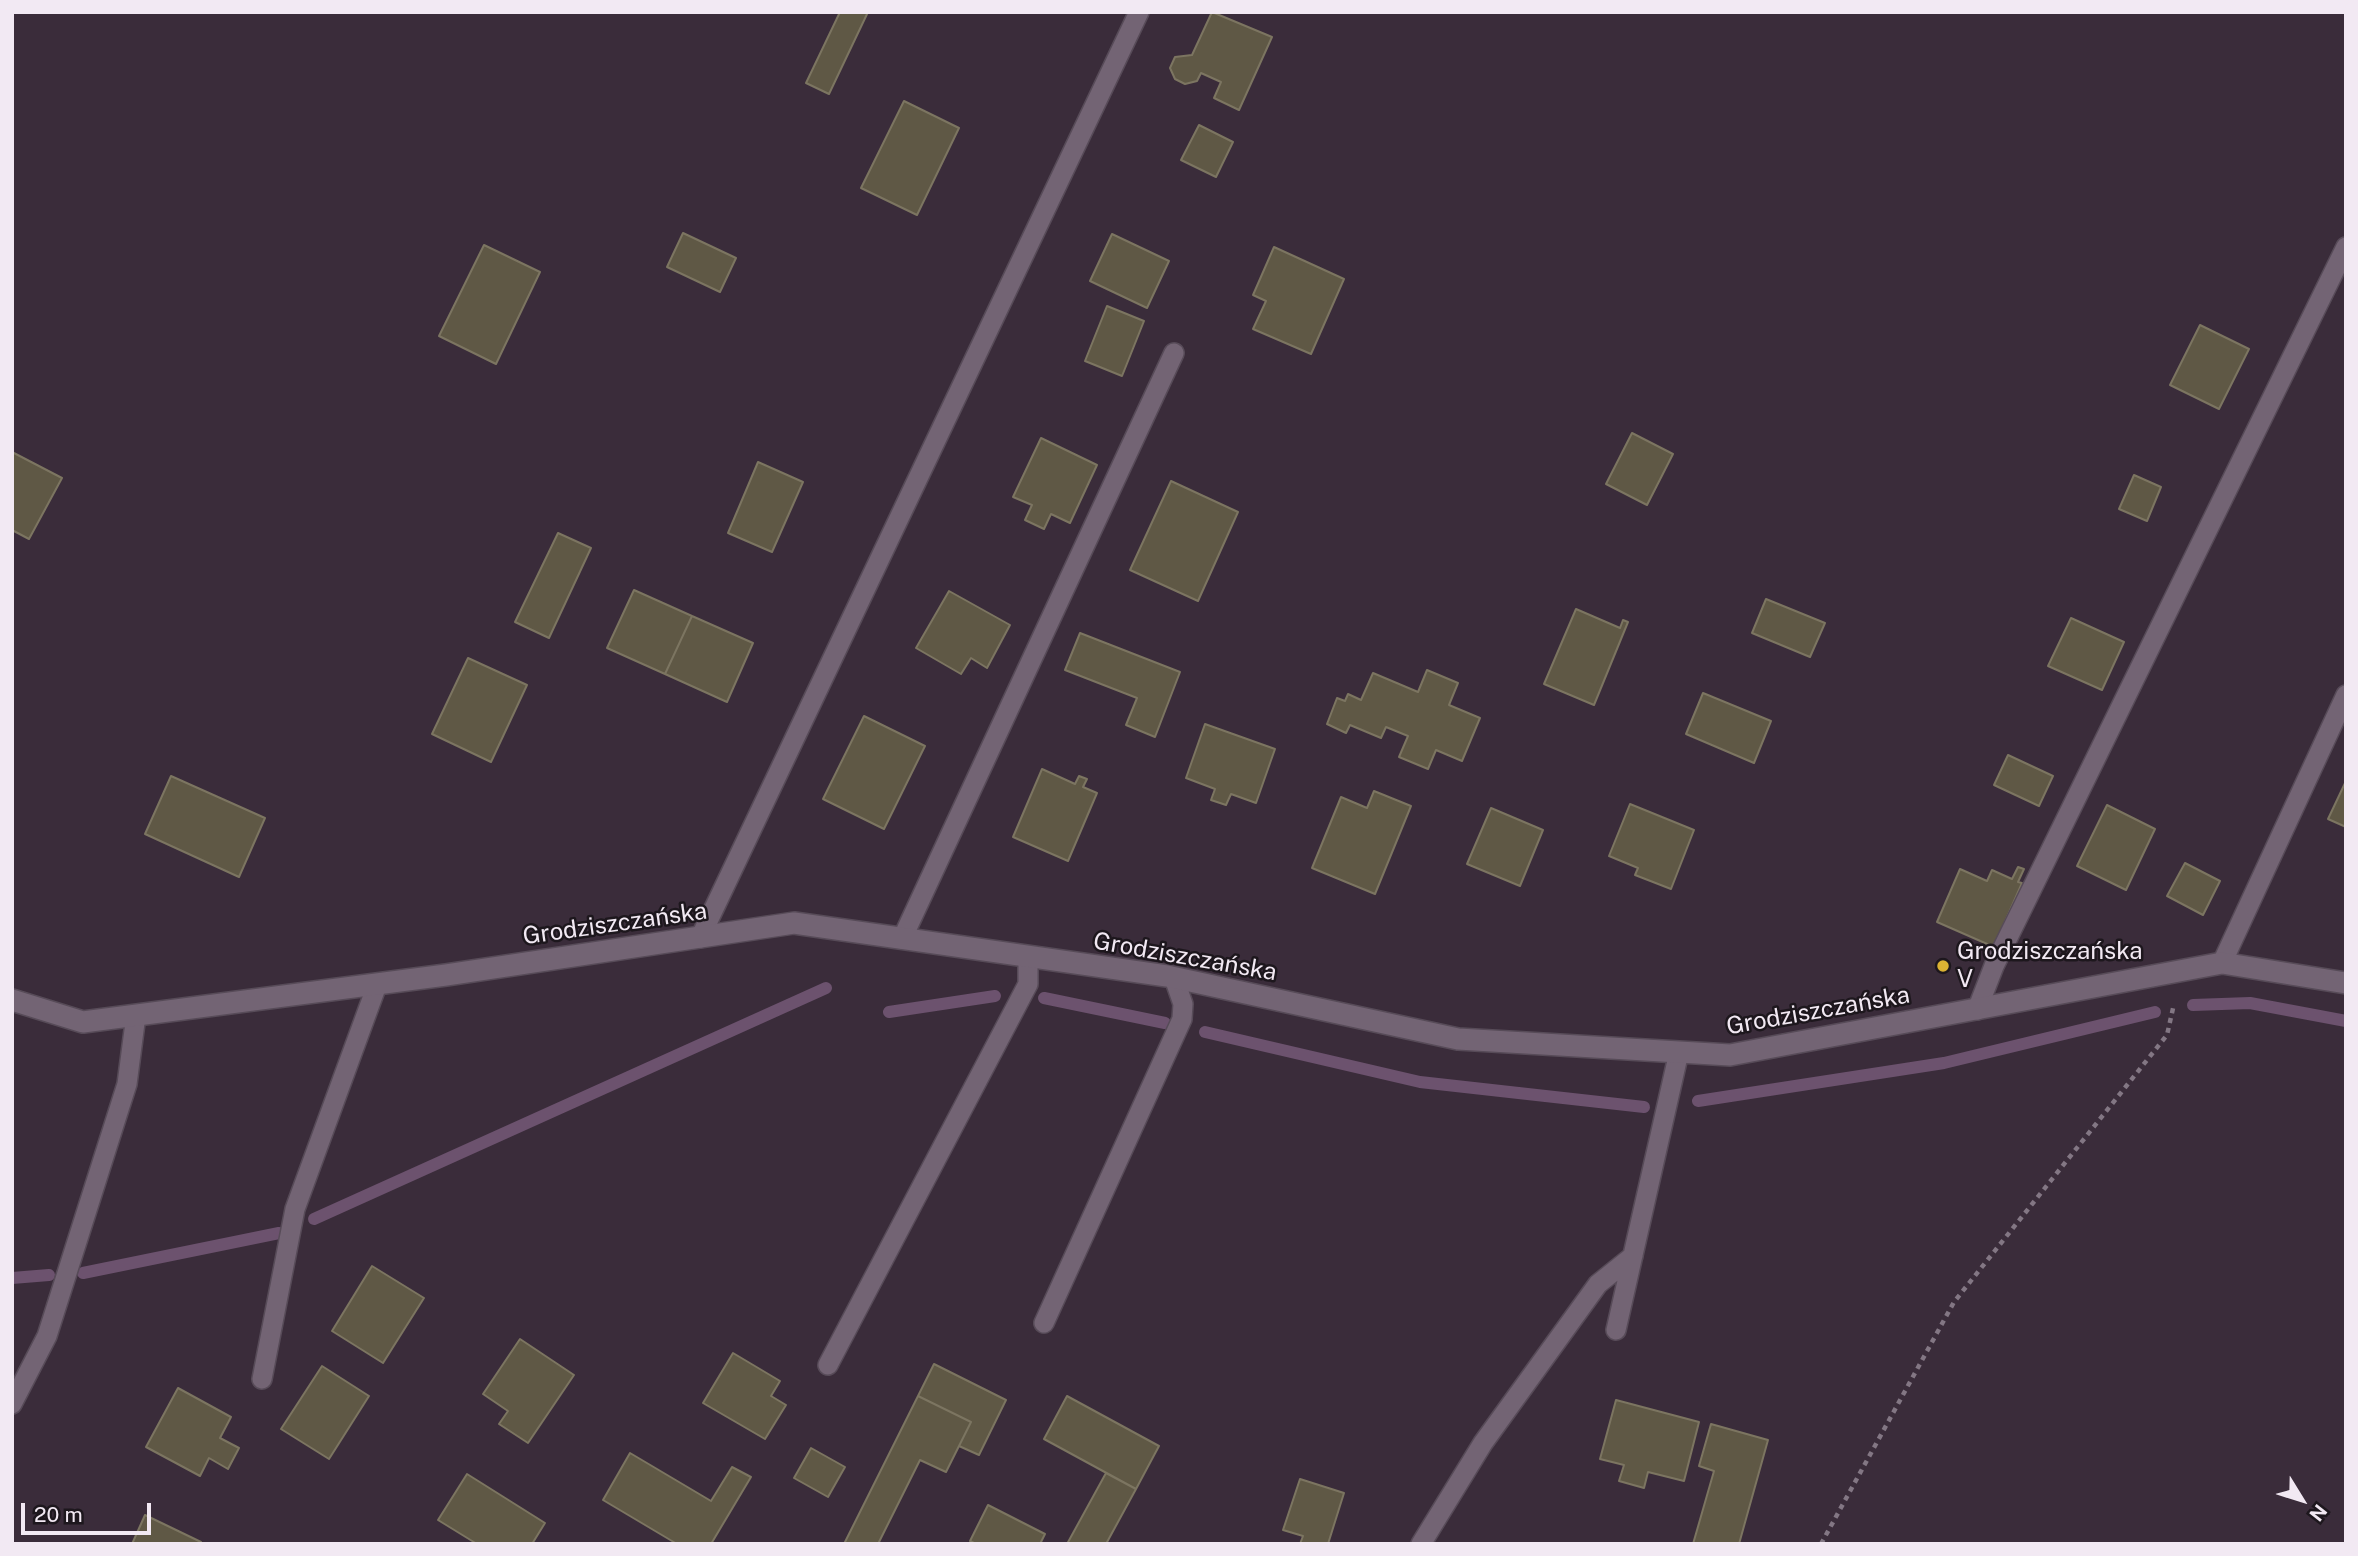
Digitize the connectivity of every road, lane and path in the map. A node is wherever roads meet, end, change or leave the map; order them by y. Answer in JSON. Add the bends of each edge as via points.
{"nodes":[{"id":1,"x":1139,"y":12,"type":"edge"},
{"id":2,"x":2346,"y":247,"type":"edge"},
{"id":3,"x":1174,"y":353,"type":"dead end"},
{"id":4,"x":2346,"y":695,"type":"edge"},
{"id":5,"x":699,"y":937,"type":"junction"},
{"id":6,"x":902,"y":939,"type":"junction"},
{"id":7,"x":1028,"y":957,"type":"junction"},
{"id":8,"x":2222,"y":963,"type":"junction"},
{"id":9,"x":2182,"y":972,"type":"junction"},
{"id":10,"x":1174,"y":978,"type":"junction"},
{"id":11,"x":2346,"y":982,"type":"edge"},
{"id":12,"x":377,"y":985,"type":"junction"},
{"id":13,"x":12,"y":1000,"type":"edge"},
{"id":14,"x":1976,"y":1010,"type":"junction"},
{"id":15,"x":136,"y":1015,"type":"junction"},
{"id":16,"x":1679,"y":1052,"type":"junction"},
{"id":17,"x":1633,"y":1256,"type":"junction"},
{"id":18,"x":1044,"y":1323,"type":"dead end"},
{"id":19,"x":1616,"y":1331,"type":"dead end"},
{"id":20,"x":828,"y":1365,"type":"dead end"},
{"id":21,"x":262,"y":1379,"type":"dead end"},
{"id":22,"x":12,"y":1404,"type":"edge"},
{"id":23,"x":1421,"y":1544,"type":"edge"},
{"id":24,"x":1821,"y":1544,"type":"edge"}],
"edges":[{"from":1,"to":5,"type":"lane"},
{"from":2,"to":14,"type":"lane"},
{"from":3,"to":6,"type":"lane"},
{"from":4,"to":8,"type":"lane"},
{"from":5,"to":6,"type":"street","name":"Grodziszczańska","via":[[794,923]]},
{"from":5,"to":12,"type":"street","name":"Grodziszczańska"},
{"from":6,"to":7,"type":"street","name":"Grodziszczańska"},
{"from":7,"to":10,"type":"street","name":"Grodziszczańska"},
{"from":7,"to":20,"type":"lane","via":[[1028,984]]},
{"from":8,"to":9,"type":"street","name":"Grodziszczańska"},
{"from":8,"to":11,"type":"street","name":"Grodziszczańska"},
{"from":9,"to":14,"type":"street","name":"Grodziszczańska"},
{"from":9,"to":24,"type":"path","via":[[2166,1035],[1954,1301]]},
{"from":10,"to":16,"type":"street","name":"Grodziszczańska","via":[[1458,1039]]},
{"from":10,"to":18,"type":"lane","via":[[1183,1004],[1182,1019]]},
{"from":12,"to":15,"type":"street","name":"Grodziszczańska"},
{"from":12,"to":21,"type":"lane","via":[[295,1209]]},
{"from":13,"to":15,"type":"street","name":"Grodziszczańska","via":[[83,1022]]},
{"from":14,"to":16,"type":"street","name":"Grodziszczańska","via":[[1730,1055]]},
{"from":15,"to":22,"type":"lane","via":[[127,1084],[47,1336]]},
{"from":16,"to":17,"type":"lane"},
{"from":17,"to":19,"type":"lane"},
{"from":17,"to":23,"type":"lane","via":[[1598,1284],[1483,1443]]}]}
